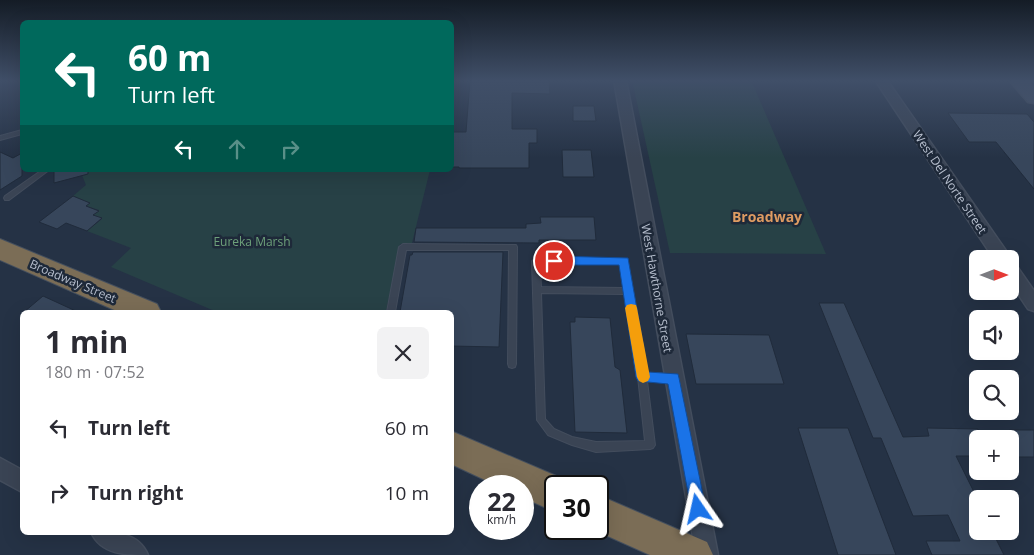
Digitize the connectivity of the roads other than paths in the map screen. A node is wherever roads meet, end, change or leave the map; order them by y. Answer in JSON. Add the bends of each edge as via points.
{"nodes":[{"id":1,"x":625,"y":106,"type":"edge"},
{"id":2,"x":899,"y":106,"type":"edge"},
{"id":3,"x":20,"y":133,"type":"edge"},
{"id":4,"x":0,"y":138,"type":"edge"},
{"id":5,"x":43,"y":172,"type":"edge"},
{"id":6,"x":7,"y":198,"type":"dead end"},
{"id":7,"x":0,"y":249,"type":"edge"},
{"id":8,"x":997,"y":250,"type":"edge"},
{"id":9,"x":1019,"y":282,"type":"edge"},
{"id":10,"x":537,"y":290,"type":"junction"},
{"id":11,"x":629,"y":291,"type":"junction"},
{"id":12,"x":1034,"y":304,"type":"edge"},
{"id":13,"x":142,"y":310,"type":"edge"},
{"id":14,"x":391,"y":310,"type":"edge"},
{"id":15,"x":512,"y":364,"type":"dead end"},
{"id":16,"x":642,"y":377,"type":"junction"},
{"id":17,"x":673,"y":378,"type":"junction"},
{"id":18,"x":454,"y":448,"type":"edge"},
{"id":19,"x":0,"y":468,"type":"edge"},
{"id":20,"x":20,"y":481,"type":"edge"},
{"id":21,"x":544,"y":489,"type":"edge"},
{"id":22,"x":609,"y":518,"type":"edge"},
{"id":23,"x":107,"y":535,"type":"edge"},
{"id":24,"x":137,"y":555,"type":"edge"},
{"id":25,"x":694,"y":555,"type":"edge"},
{"id":26,"x":706,"y":555,"type":"edge"}],
"edges":[{"from":1,"to":17,"type":"street","name":"West Hawthorne Street"},
{"from":2,"to":8,"type":"street","name":"West Del Norte Street"},
{"from":3,"to":4,"type":"lane"},
{"from":5,"to":6,"type":"lane"},
{"from":7,"to":13,"type":"highway","name":"Broadway Street"},
{"from":9,"to":12,"type":"street"},
{"from":10,"to":11,"type":"lane"},
{"from":10,"to":11,"type":"lane","via":[[536,261],[624,261]]},
{"from":10,"to":16,"type":"lane","via":[[541,420],[551,432],[596,447],[650,445]]},
{"from":11,"to":16,"type":"lane"},
{"from":14,"to":15,"type":"lane","via":[[402,247],[513,247]]},
{"from":16,"to":17,"type":"lane"},
{"from":17,"to":26,"type":"street","name":"West Hawthorne Street"},
{"from":18,"to":21,"type":"highway"},
{"from":19,"to":20,"type":"street"},
{"from":22,"to":25,"type":"highway"},
{"from":23,"to":24,"type":"street"}]}
